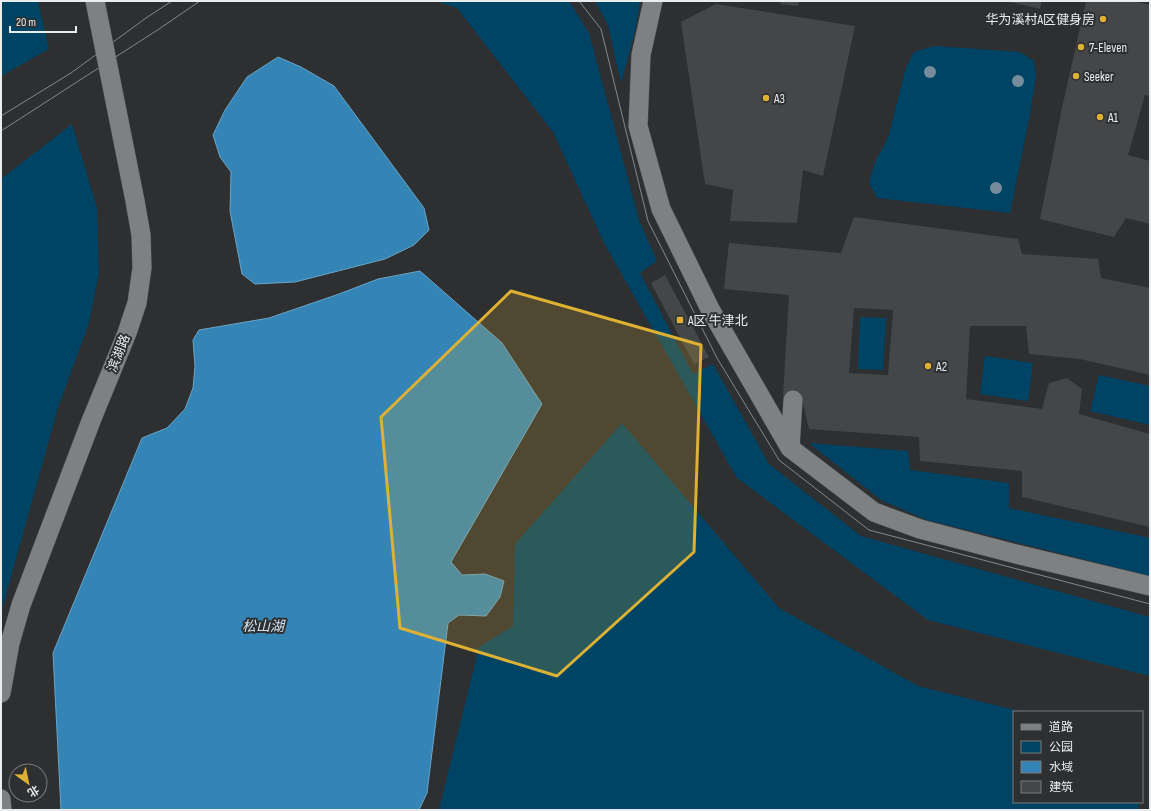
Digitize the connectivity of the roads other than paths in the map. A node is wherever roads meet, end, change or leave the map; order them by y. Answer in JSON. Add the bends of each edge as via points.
{"nodes":[{"id":1,"x":95,"y":1,"type":"edge"},
{"id":2,"x":654,"y":1,"type":"edge"},
{"id":3,"x":793,"y":400,"type":"dead end"},
{"id":4,"x":790,"y":448,"type":"junction"},
{"id":5,"x":1150,"y":586,"type":"edge"},
{"id":6,"x":1,"y":693,"type":"edge"},
{"id":7,"x":1,"y":799,"type":"edge"},
{"id":8,"x":2,"y":810,"type":"edge"}],
"edges":[{"from":1,"to":6,"type":"street","name":"滨湖路","bridge":true,"via":[[135,201],[142,268],[136,303],[127,333],[21,605],[10,643]]},
{"from":2,"to":4,"type":"street","via":[[641,55],[638,126],[661,208],[710,309]]},
{"from":3,"to":4,"type":"street"},
{"from":4,"to":5,"type":"street","via":[[874,512],[920,529]]},
{"from":7,"to":8,"type":"street"}]}
